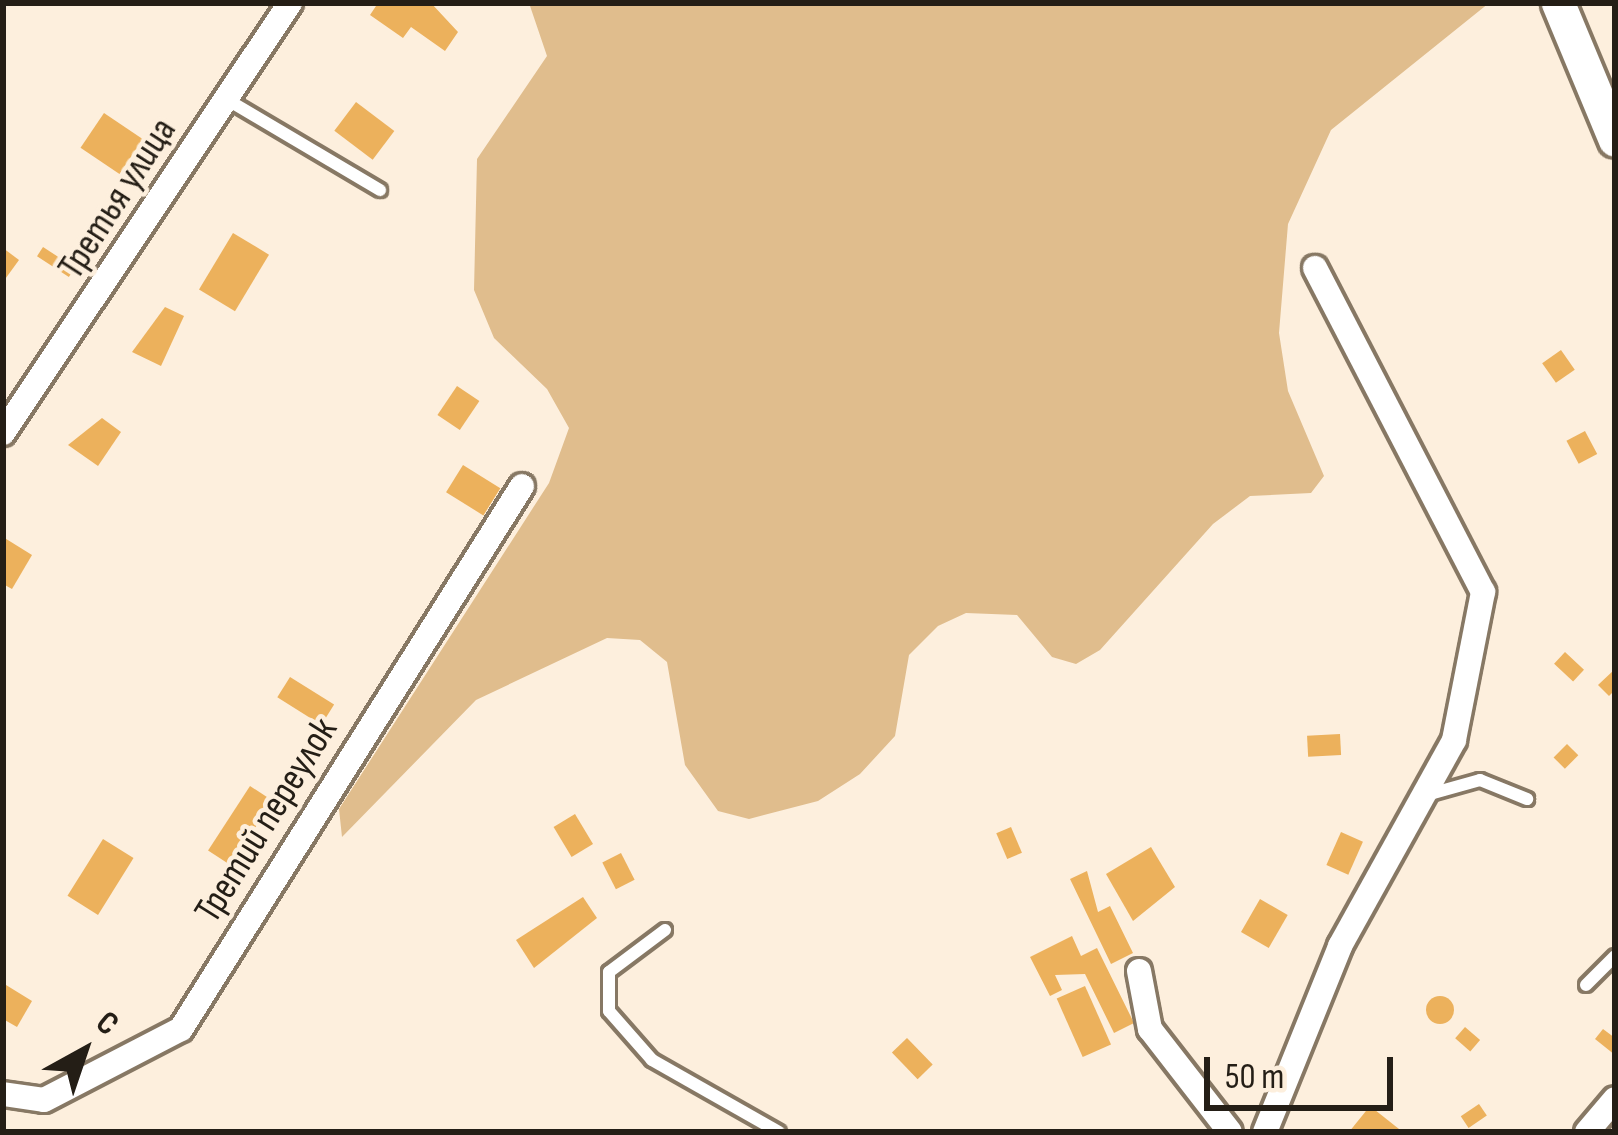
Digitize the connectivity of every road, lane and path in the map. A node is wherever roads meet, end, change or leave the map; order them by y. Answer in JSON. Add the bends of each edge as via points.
{"nodes":[{"id":1,"x":290,"y":3,"type":"edge"},
{"id":2,"x":1558,"y":3,"type":"edge"},
{"id":3,"x":226,"y":99,"type":"junction"},
{"id":4,"x":1615,"y":140,"type":"edge"},
{"id":5,"x":380,"y":190,"type":"dead end"},
{"id":6,"x":1315,"y":268,"type":"dead end"},
{"id":7,"x":3,"y":433,"type":"edge"},
{"id":8,"x":522,"y":486,"type":"dead end"},
{"id":9,"x":1424,"y":797,"type":"junction"},
{"id":10,"x":1527,"y":799,"type":"dead end"},
{"id":11,"x":665,"y":930,"type":"dead end"},
{"id":12,"x":1615,"y":956,"type":"edge"},
{"id":13,"x":1139,"y":971,"type":"dead end"},
{"id":14,"x":1586,"y":986,"type":"dead end"},
{"id":15,"x":3,"y":1094,"type":"edge"},
{"id":16,"x":1615,"y":1099,"type":"edge"},
{"id":17,"x":779,"y":1132,"type":"edge"},
{"id":18,"x":1230,"y":1132,"type":"edge"},
{"id":19,"x":1265,"y":1132,"type":"edge"},
{"id":20,"x":1587,"y":1132,"type":"edge"}],
"edges":[{"from":1,"to":3,"type":"street","name":"Третья улица"},
{"from":2,"to":4,"type":"street"},
{"from":3,"to":5,"type":"lane"},
{"from":3,"to":7,"type":"street","name":"Третья улица"},
{"from":6,"to":9,"type":"street","via":[[1484,592],[1454,740]]},
{"from":8,"to":15,"type":"street","name":"Третий переулок","via":[[181,1029],[44,1100]]},
{"from":9,"to":10,"type":"lane","via":[[1480,780]]},
{"from":9,"to":19,"type":"street","via":[[1340,946]]},
{"from":11,"to":17,"type":"lane","via":[[609,972],[609,1011],[652,1060]]},
{"from":12,"to":14,"type":"lane"},
{"from":13,"to":18,"type":"street","via":[[1150,1029]]},
{"from":16,"to":20,"type":"street"}]}
